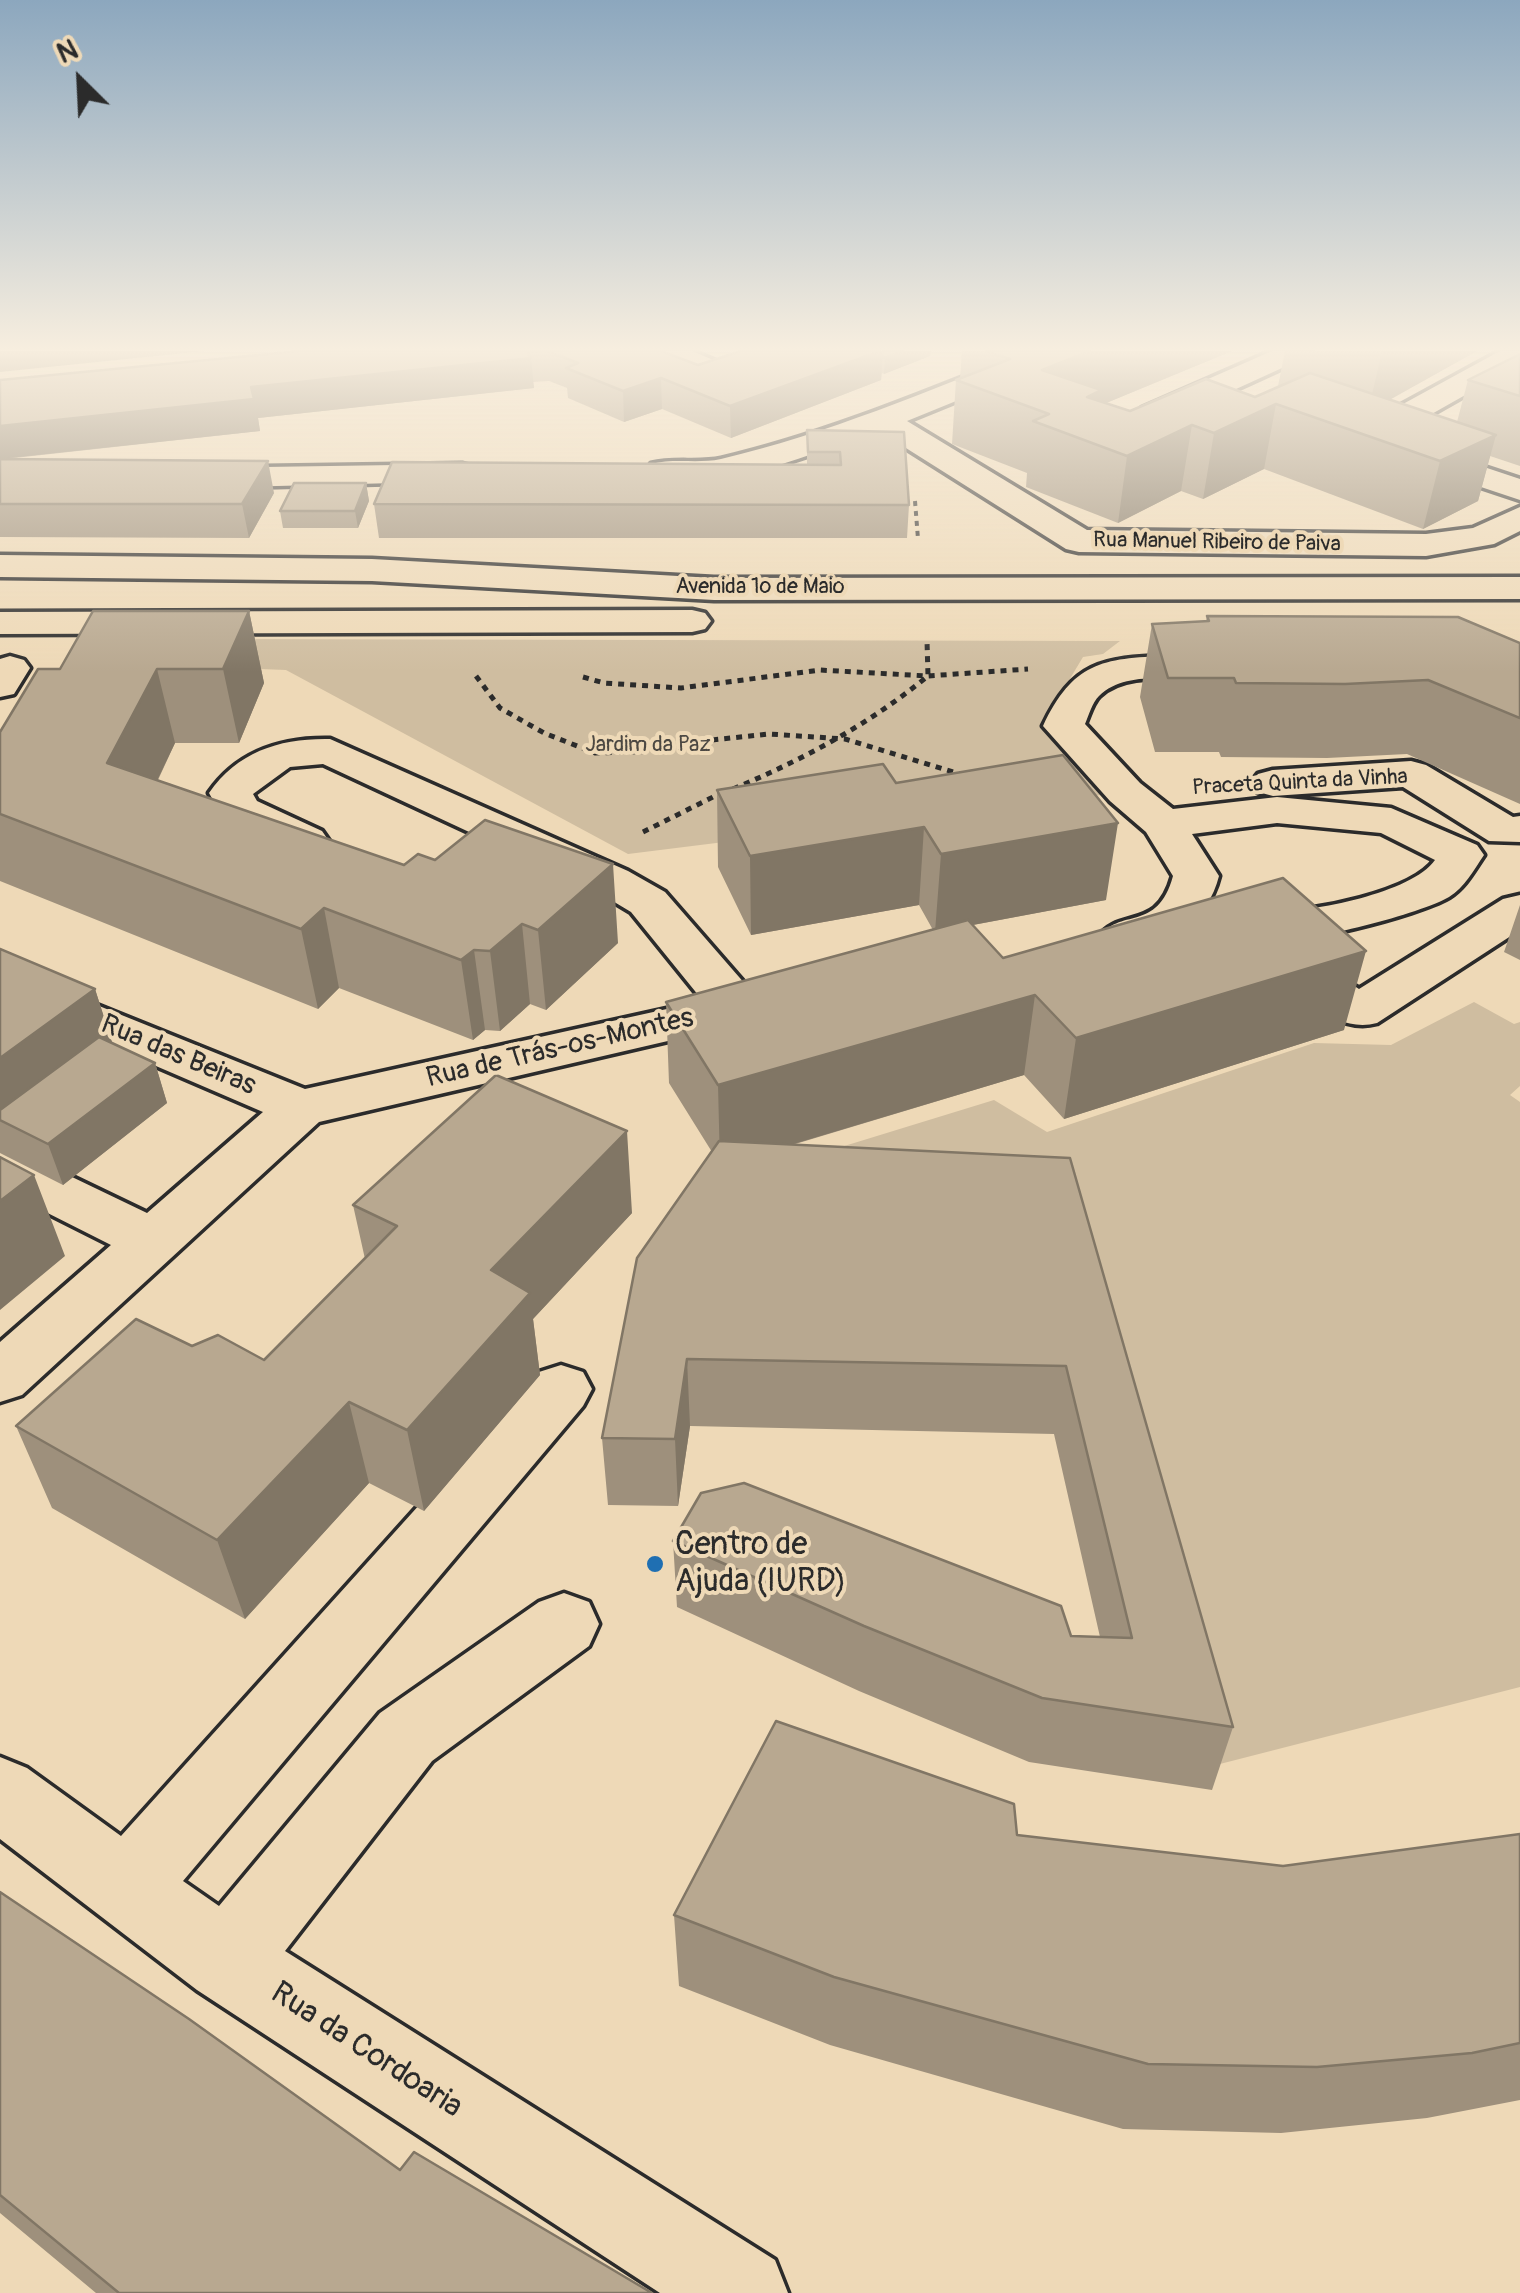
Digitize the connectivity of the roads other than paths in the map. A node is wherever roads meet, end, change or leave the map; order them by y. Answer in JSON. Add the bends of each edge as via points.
{"nodes":[{"id":1,"x":758,"y":458,"type":"edge"},
{"id":2,"x":943,"y":458,"type":"edge"},
{"id":3,"x":622,"y":471,"type":"edge"},
{"id":4,"x":1466,"y":471,"type":"edge"},
{"id":5,"x":487,"y":474,"type":"edge"},
{"id":6,"x":158,"y":479,"type":"edge"},
{"id":7,"x":1520,"y":490,"type":"edge"},
{"id":8,"x":1520,"y":517,"type":"edge"},
{"id":9,"x":0,"y":566,"type":"edge"},
{"id":10,"x":0,"y":583,"type":"edge"},
{"id":11,"x":1520,"y":588,"type":"edge"},
{"id":12,"x":714,"y":589,"type":"junction"},
{"id":13,"x":924,"y":603,"type":"junction"},
{"id":14,"x":0,"y":606,"type":"edge"},
{"id":15,"x":833,"y":618,"type":"junction"},
{"id":16,"x":1520,"y":620,"type":"edge"},
{"id":17,"x":0,"y":623,"type":"edge"},
{"id":18,"x":1256,"y":669,"type":"edge"},
{"id":19,"x":1125,"y":792,"type":"junction"},
{"id":20,"x":1163,"y":824,"type":"junction"},
{"id":21,"x":1520,"y":829,"type":"edge"},
{"id":22,"x":537,"y":846,"type":"junction"},
{"id":23,"x":344,"y":857,"type":"edge"},
{"id":24,"x":497,"y":872,"type":"edge"},
{"id":25,"x":1194,"y":888,"type":"junction"},
{"id":26,"x":1520,"y":909,"type":"edge"},
{"id":27,"x":1081,"y":946,"type":"edge"},
{"id":28,"x":0,"y":981,"type":"edge"},
{"id":29,"x":794,"y":999,"type":"edge"},
{"id":30,"x":736,"y":1009,"type":"junction"},
{"id":31,"x":301,"y":1108,"type":"junction"},
{"id":32,"x":0,"y":1166,"type":"edge"},
{"id":33,"x":153,"y":1241,"type":"junction"},
{"id":34,"x":0,"y":1378,"type":"edge"},
{"id":35,"x":561,"y":1390,"type":"dead end"},
{"id":36,"x":564,"y":1624,"type":"dead end"},
{"id":37,"x":0,"y":1794,"type":"edge"},
{"id":38,"x":128,"y":1886,"type":"junction"},
{"id":39,"x":226,"y":1961,"type":"junction"},
{"id":40,"x":742,"y":2293,"type":"edge"}],
"edges":[{"from":1,"to":3,"type":"street","via":[[719,470]]},
{"from":2,"to":8,"type":"street","name":"Rua Manuel Ribeiro de Paiva","via":[[1078,541],[1426,545],[1482,536]]},
{"from":4,"to":7,"type":"street"},
{"from":5,"to":6,"type":"street"},
{"from":9,"to":12,"type":"street","name":"Avenida 1º de Maio","via":[[372,570]]},
{"from":10,"to":12,"type":"street"},
{"from":11,"to":13,"type":"street","name":"Avenida 1º de Maio"},
{"from":12,"to":13,"type":"street","name":"Avenida 1º de Maio"},
{"from":13,"to":15,"type":"street","name":"Avenida 1º de Maio"},
{"from":13,"to":16,"type":"street","name":"Avenida 1º de Maio"},
{"from":14,"to":15,"type":"street"},
{"from":15,"to":17,"type":"street","name":"Avenida 1º de Maio"},
{"from":18,"to":19,"type":"street","via":[[1160,667],[1083,688],[1064,726]]},
{"from":19,"to":20,"type":"street"},
{"from":19,"to":21,"type":"street","name":"Praceta Quinta da Vinha","via":[[1411,774],[1505,831]]},
{"from":20,"to":25,"type":"street"},
{"from":20,"to":25,"type":"street","via":[[1277,810],[1390,821],[1461,855],[1442,881],[1405,896],[1343,916],[1264,928]]},
{"from":22,"to":23,"type":"street","via":[[330,752],[267,758],[231,793],[239,809]]},
{"from":22,"to":24,"type":"street"},
{"from":22,"to":30,"type":"street","via":[[648,902]]},
{"from":25,"to":26,"type":"street","via":[[1359,1012]]},
{"from":25,"to":27,"type":"street","via":[[1169,924]]},
{"from":28,"to":31,"type":"street","name":"Rua das Beiras"},
{"from":29,"to":30,"type":"street","name":"Rua de Trás-os-Montes"},
{"from":30,"to":31,"type":"street","name":"Rua de Trás-os-Montes"},
{"from":31,"to":33,"type":"street","name":"Rua de Trás-os-Montes"},
{"from":32,"to":33,"type":"street"},
{"from":33,"to":34,"type":"street","name":"Rua de Trás-os-Montes"},
{"from":35,"to":38,"type":"street"},
{"from":36,"to":39,"type":"street","via":[[406,1737]]},
{"from":37,"to":38,"type":"street","name":"Rua da Cordoaria"},
{"from":38,"to":39,"type":"street","name":"Rua da Cordoaria"},
{"from":39,"to":40,"type":"street","name":"Rua da Cordoaria"}]}
